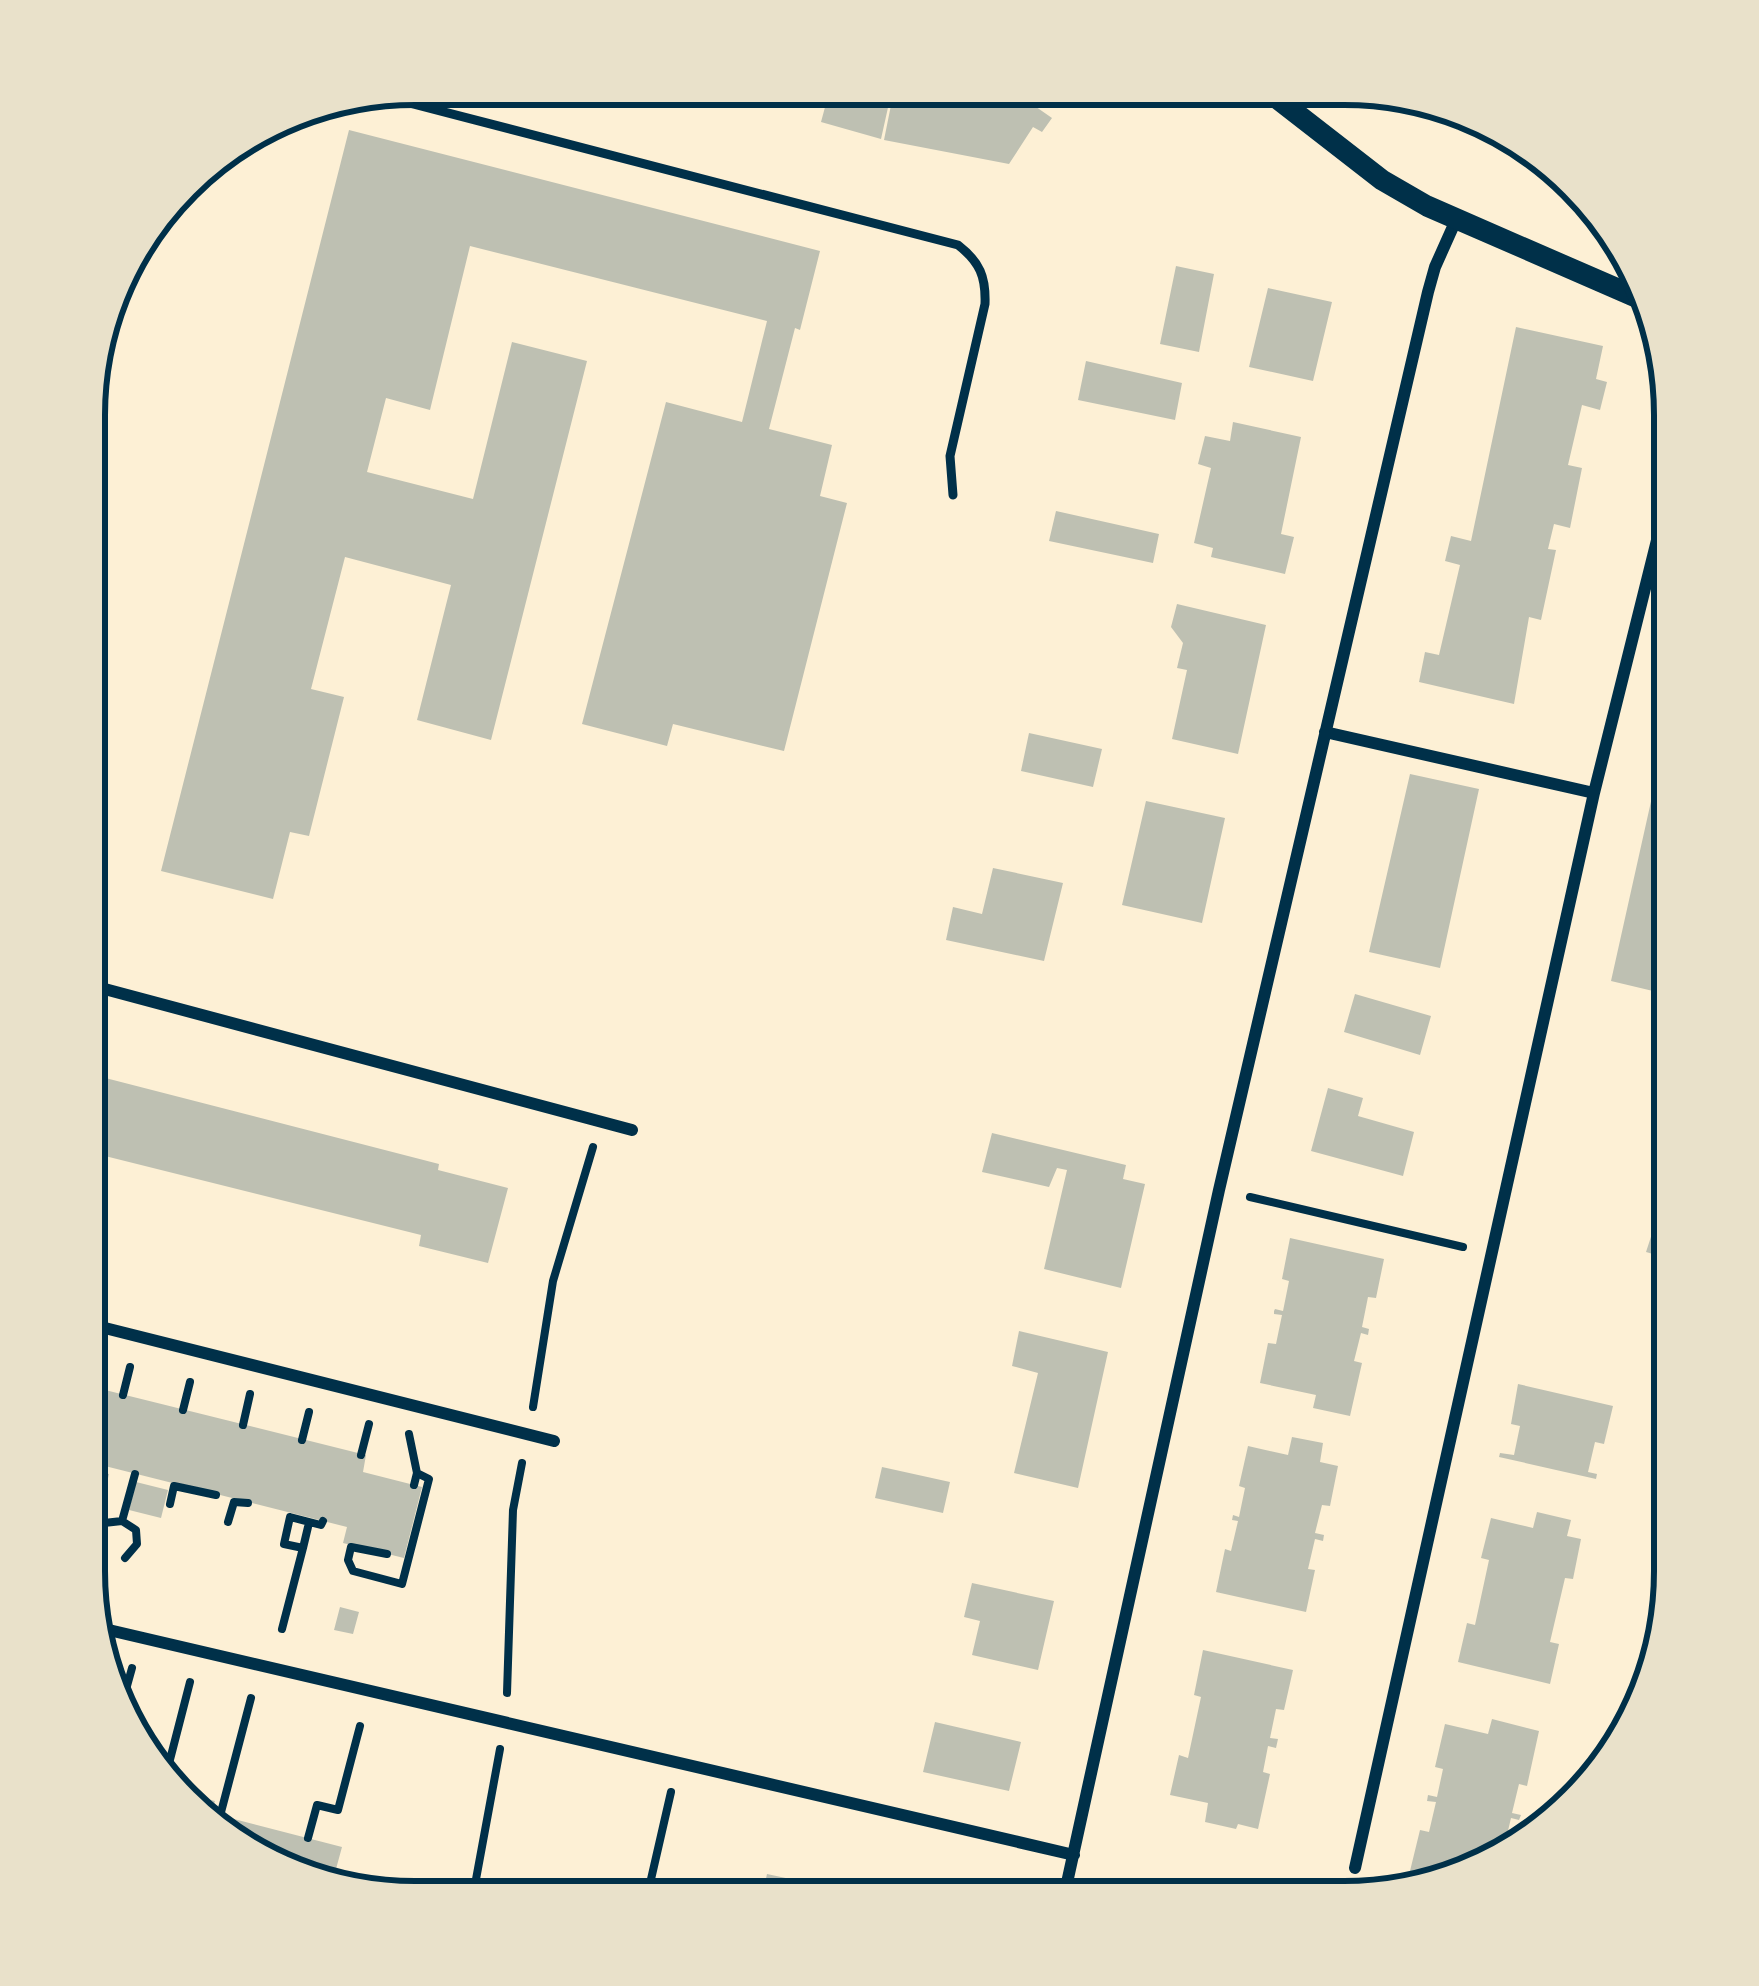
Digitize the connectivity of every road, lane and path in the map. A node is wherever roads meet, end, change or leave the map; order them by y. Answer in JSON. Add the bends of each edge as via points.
{"nodes":[{"id":1,"x":1286,"y":105,"type":"edge"},
{"id":2,"x":421,"y":106,"type":"edge"},
{"id":3,"x":1456,"y":220,"type":"junction"},
{"id":4,"x":1629,"y":294,"type":"edge"},
{"id":5,"x":953,"y":495,"type":"dead end"},
{"id":6,"x":1653,"y":556,"type":"edge"},
{"id":7,"x":1325,"y":732,"type":"junction"},
{"id":8,"x":1594,"y":793,"type":"junction"},
{"id":9,"x":105,"y":989,"type":"edge"},
{"id":10,"x":632,"y":1130,"type":"dead end"},
{"id":11,"x":1219,"y":1190,"type":"junction"},
{"id":12,"x":1492,"y":1254,"type":"junction"},
{"id":13,"x":106,"y":1328,"type":"edge"},
{"id":14,"x":133,"y":1357,"type":"dead end"},
{"id":15,"x":193,"y":1372,"type":"dead end"},
{"id":16,"x":252,"y":1387,"type":"dead end"},
{"id":17,"x":123,"y":1394,"type":"dead end"},
{"id":18,"x":312,"y":1402,"type":"dead end"},
{"id":19,"x":183,"y":1410,"type":"dead end"},
{"id":20,"x":371,"y":1417,"type":"dead end"},
{"id":21,"x":243,"y":1425,"type":"dead end"},
{"id":22,"x":410,"y":1427,"type":"dead end"},
{"id":23,"x":302,"y":1440,"type":"dead end"},
{"id":24,"x":554,"y":1441,"type":"dead end"},
{"id":25,"x":362,"y":1455,"type":"dead end"},
{"id":26,"x":417,"y":1473,"type":"junction"},
{"id":27,"x":134,"y":1474,"type":"dead end"},
{"id":28,"x":414,"y":1486,"type":"dead end"},
{"id":29,"x":216,"y":1495,"type":"dead end"},
{"id":30,"x":248,"y":1503,"type":"dead end"},
{"id":31,"x":170,"y":1504,"type":"dead end"},
{"id":32,"x":122,"y":1521,"type":"junction"},
{"id":33,"x":322,"y":1521,"type":"dead end"},
{"id":34,"x":228,"y":1522,"type":"dead end"},
{"id":35,"x":106,"y":1523,"type":"edge"},
{"id":36,"x":308,"y":1527,"type":"dead end"},
{"id":37,"x":303,"y":1549,"type":"junction"},
{"id":38,"x":387,"y":1554,"type":"dead end"},
{"id":39,"x":125,"y":1558,"type":"dead end"},
{"id":40,"x":282,"y":1629,"type":"dead end"},
{"id":41,"x":111,"y":1630,"type":"edge"},
{"id":42,"x":132,"y":1667,"type":"dead end"},
{"id":43,"x":190,"y":1682,"type":"dead end"},
{"id":44,"x":127,"y":1685,"type":"edge"},
{"id":45,"x":251,"y":1698,"type":"dead end"},
{"id":46,"x":506,"y":1722,"type":"junction"},
{"id":47,"x":360,"y":1726,"type":"dead end"},
{"id":48,"x":170,"y":1760,"type":"edge"},
{"id":49,"x":677,"y":1762,"type":"junction"},
{"id":50,"x":221,"y":1812,"type":"edge"},
{"id":51,"x":308,"y":1838,"type":"dead end"},
{"id":52,"x":1074,"y":1855,"type":"junction"},
{"id":53,"x":1355,"y":1868,"type":"dead end"},
{"id":54,"x":476,"y":1880,"type":"edge"},
{"id":55,"x":651,"y":1880,"type":"edge"},
{"id":56,"x":1069,"y":1880,"type":"edge"}],
"edges":[{"from":1,"to":3,"type":"street","via":[[1382,180]]},
{"from":2,"to":5,"type":"lane","via":[[958,245],[981,268],[985,304],[950,455]]},
{"from":3,"to":4,"type":"street"},
{"from":3,"to":7,"type":"street","via":[[1428,292]]},
{"from":6,"to":8,"type":"street"},
{"from":7,"to":8,"type":"street"},
{"from":7,"to":11,"type":"street"},
{"from":8,"to":12,"type":"street"},
{"from":9,"to":10,"type":"street"},
{"from":11,"to":12,"type":"path"},
{"from":11,"to":52,"type":"street"},
{"from":12,"to":53,"type":"street"},
{"from":13,"to":24,"type":"street"},
{"from":14,"to":17,"type":"path"},
{"from":15,"to":19,"type":"path"},
{"from":16,"to":21,"type":"path"},
{"from":18,"to":23,"type":"path"},
{"from":20,"to":25,"type":"path"},
{"from":22,"to":26,"type":"path"},
{"from":26,"to":28,"type":"path"},
{"from":26,"to":38,"type":"path","via":[[429,1479],[402,1584],[352,1571],[348,1561],[351,1547]]},
{"from":27,"to":32,"type":"path"},
{"from":29,"to":31,"type":"path","via":[[174,1486]]},
{"from":30,"to":34,"type":"path","via":[[234,1502]]},
{"from":32,"to":35,"type":"path"},
{"from":32,"to":39,"type":"path","via":[[136,1531]]},
{"from":33,"to":37,"type":"path","via":[[290,1517],[284,1544]]},
{"from":36,"to":37,"type":"path"},
{"from":37,"to":40,"type":"path"},
{"from":41,"to":46,"type":"street"},
{"from":42,"to":44,"type":"path"},
{"from":43,"to":48,"type":"path"},
{"from":45,"to":50,"type":"path"},
{"from":46,"to":49,"type":"street"},
{"from":46,"to":54,"type":"path"},
{"from":47,"to":51,"type":"path","via":[[338,1810],[317,1805]]},
{"from":49,"to":52,"type":"street"},
{"from":49,"to":55,"type":"path"},
{"from":52,"to":56,"type":"street"}]}
